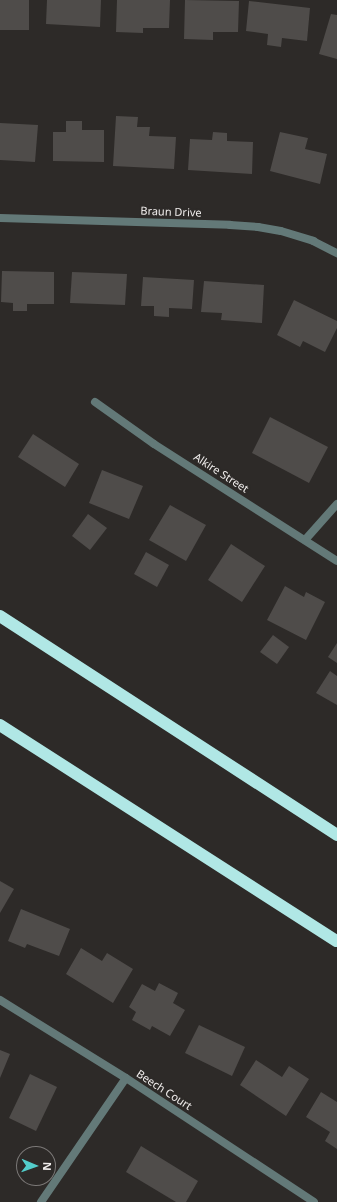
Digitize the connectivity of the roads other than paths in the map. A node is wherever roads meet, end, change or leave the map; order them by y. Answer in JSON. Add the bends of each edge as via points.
{"nodes":[{"id":1,"x":0,"y":218,"type":"edge"},
{"id":2,"x":337,"y":253,"type":"edge"},
{"id":3,"x":95,"y":402,"type":"dead end"},
{"id":4,"x":337,"y":504,"type":"edge"},
{"id":5,"x":305,"y":540,"type":"junction"},
{"id":6,"x":337,"y":561,"type":"edge"},
{"id":7,"x":0,"y":616,"type":"edge"},
{"id":8,"x":0,"y":725,"type":"edge"},
{"id":9,"x":337,"y":835,"type":"edge"},
{"id":10,"x":337,"y":941,"type":"edge"},
{"id":11,"x":0,"y":1000,"type":"edge"},
{"id":12,"x":126,"y":1078,"type":"junction"},
{"id":13,"x":41,"y":1202,"type":"edge"},
{"id":14,"x":314,"y":1202,"type":"edge"}],
"edges":[{"from":1,"to":2,"type":"street","name":"Braun Drive","via":[[258,227],[313,241]]},
{"from":3,"to":5,"type":"street","name":"Alkire Street","via":[[154,444]]},
{"from":4,"to":5,"type":"street"},
{"from":5,"to":6,"type":"street","name":"Alkire Street"},
{"from":7,"to":9,"type":"highway"},
{"from":8,"to":10,"type":"highway"},
{"from":11,"to":12,"type":"street","name":"Beech Court"},
{"from":12,"to":13,"type":"street"},
{"from":12,"to":14,"type":"street","name":"Beech Court"}]}
